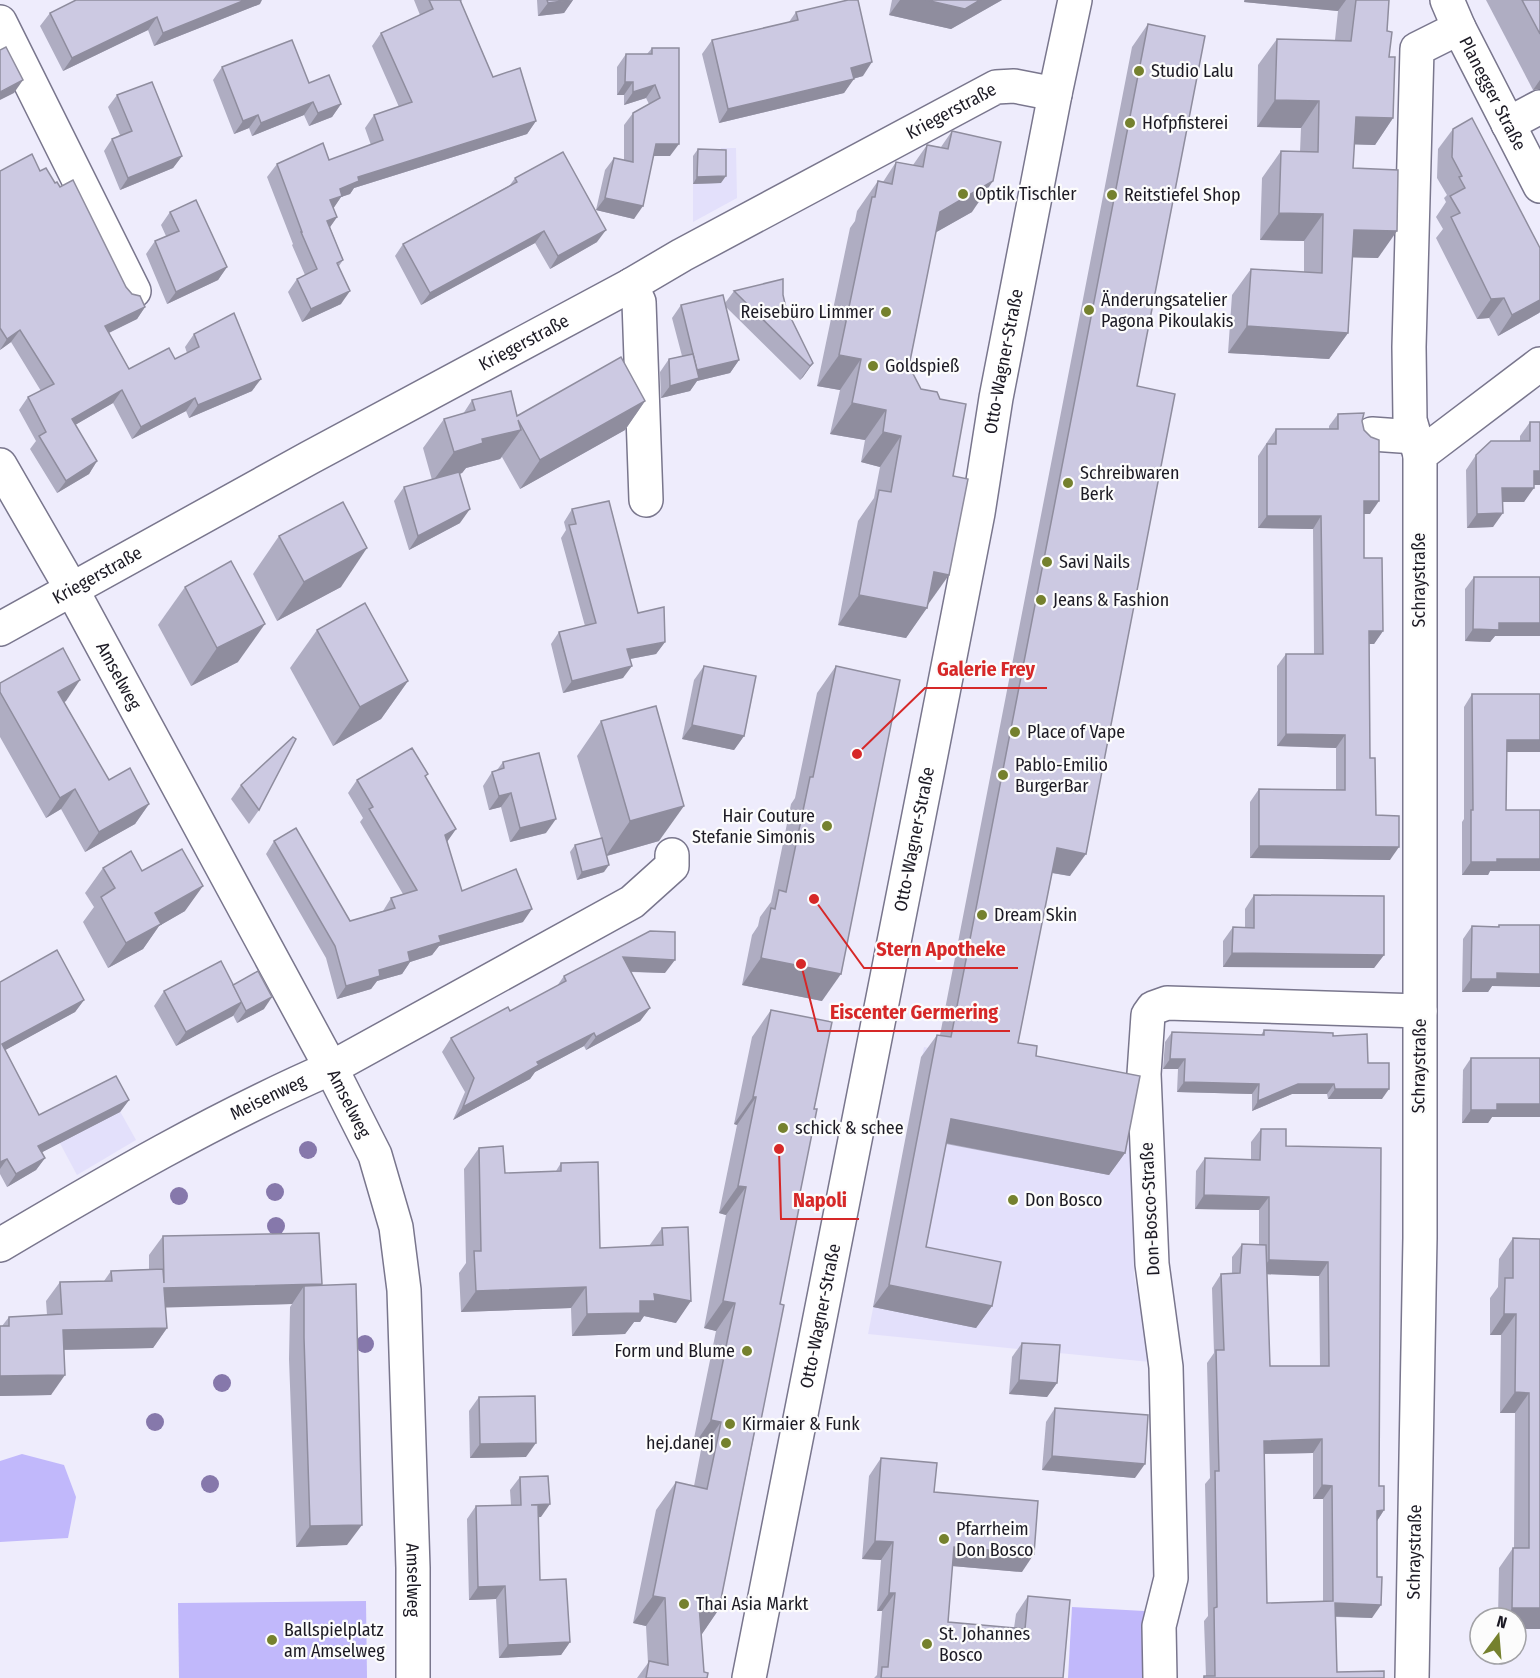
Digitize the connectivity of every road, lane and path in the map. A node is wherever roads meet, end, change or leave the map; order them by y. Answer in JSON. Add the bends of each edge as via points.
{"nodes":[{"id":1,"x":11,"y":0,"type":"edge"},
{"id":2,"x":1076,"y":0,"type":"edge"},
{"id":3,"x":0,"y":5,"type":"edge"},
{"id":4,"x":1453,"y":14,"type":"edge"},
{"id":5,"x":0,"y":22,"type":"edge"},
{"id":6,"x":1055,"y":94,"type":"junction"},
{"id":7,"x":1540,"y":107,"type":"edge"},
{"id":8,"x":1508,"y":123,"type":"junction"},
{"id":9,"x":1540,"y":186,"type":"edge"},
{"id":10,"x":132,"y":236,"type":"dead end"},
{"id":11,"x":631,"y":285,"type":"junction"},
{"id":12,"x":134,"y":291,"type":"dead end"},
{"id":13,"x":1540,"y":364,"type":"edge"},
{"id":14,"x":1372,"y":434,"type":"edge"},
{"id":15,"x":1416,"y":441,"type":"junction"},
{"id":16,"x":0,"y":465,"type":"edge"},
{"id":17,"x":646,"y":500,"type":"dead end"},
{"id":18,"x":71,"y":588,"type":"junction"},
{"id":19,"x":0,"y":629,"type":"edge"},
{"id":20,"x":672,"y":855,"type":"dead end"},
{"id":21,"x":1420,"y":1011,"type":"junction"},
{"id":22,"x":331,"y":1068,"type":"junction"},
{"id":23,"x":0,"y":1245,"type":"edge"},
{"id":24,"x":413,"y":1678,"type":"edge"},
{"id":25,"x":749,"y":1678,"type":"edge"},
{"id":26,"x":1160,"y":1678,"type":"edge"},
{"id":27,"x":1412,"y":1678,"type":"edge"}],
"edges":[{"from":1,"to":3,"type":"street"},
{"from":1,"to":10,"type":"street"},
{"from":2,"to":6,"type":"street","name":"Otto-Wagner-Straße"},
{"from":4,"to":8,"type":"street","name":"Planegger Straße"},
{"from":4,"to":15,"type":"street","name":"Schraystraße","via":[[1417,49],[1409,303],[1410,420]]},
{"from":5,"to":12,"type":"street"},
{"from":6,"to":11,"type":"street","name":"Kriegerstraße","via":[[1014,86],[996,87]]},
{"from":6,"to":25,"type":"street","name":"Otto-Wagner-Straße","via":[[978,513]]},
{"from":7,"to":8,"type":"street"},
{"from":8,"to":9,"type":"street","name":"Planegger Straße"},
{"from":11,"to":17,"type":"street","via":[[639,302]]},
{"from":11,"to":18,"type":"street","name":"Kriegerstraße"},
{"from":13,"to":15,"type":"street"},
{"from":14,"to":15,"type":"street"},
{"from":15,"to":21,"type":"street","name":"Schraystraße"},
{"from":16,"to":18,"type":"street","name":"Amselweg"},
{"from":18,"to":19,"type":"street","name":"Kriegerstraße"},
{"from":18,"to":22,"type":"street","name":"Amselweg"},
{"from":20,"to":22,"type":"street","name":"Meisenweg","via":[[672,866],[632,902]]},
{"from":21,"to":26,"type":"street","name":"Don-Bosco-Straße","via":[[1167,1003],[1153,1008],[1148,1015],[1144,1074],[1152,1264],[1166,1367],[1171,1578],[1159,1626]]},
{"from":21,"to":27,"type":"street","name":"Schraystraße"},
{"from":22,"to":23,"type":"street","name":"Meisenweg","via":[[119,1175]]},
{"from":22,"to":24,"type":"street","name":"Amselweg","via":[[375,1155],[396,1227],[404,1290]]}]}
